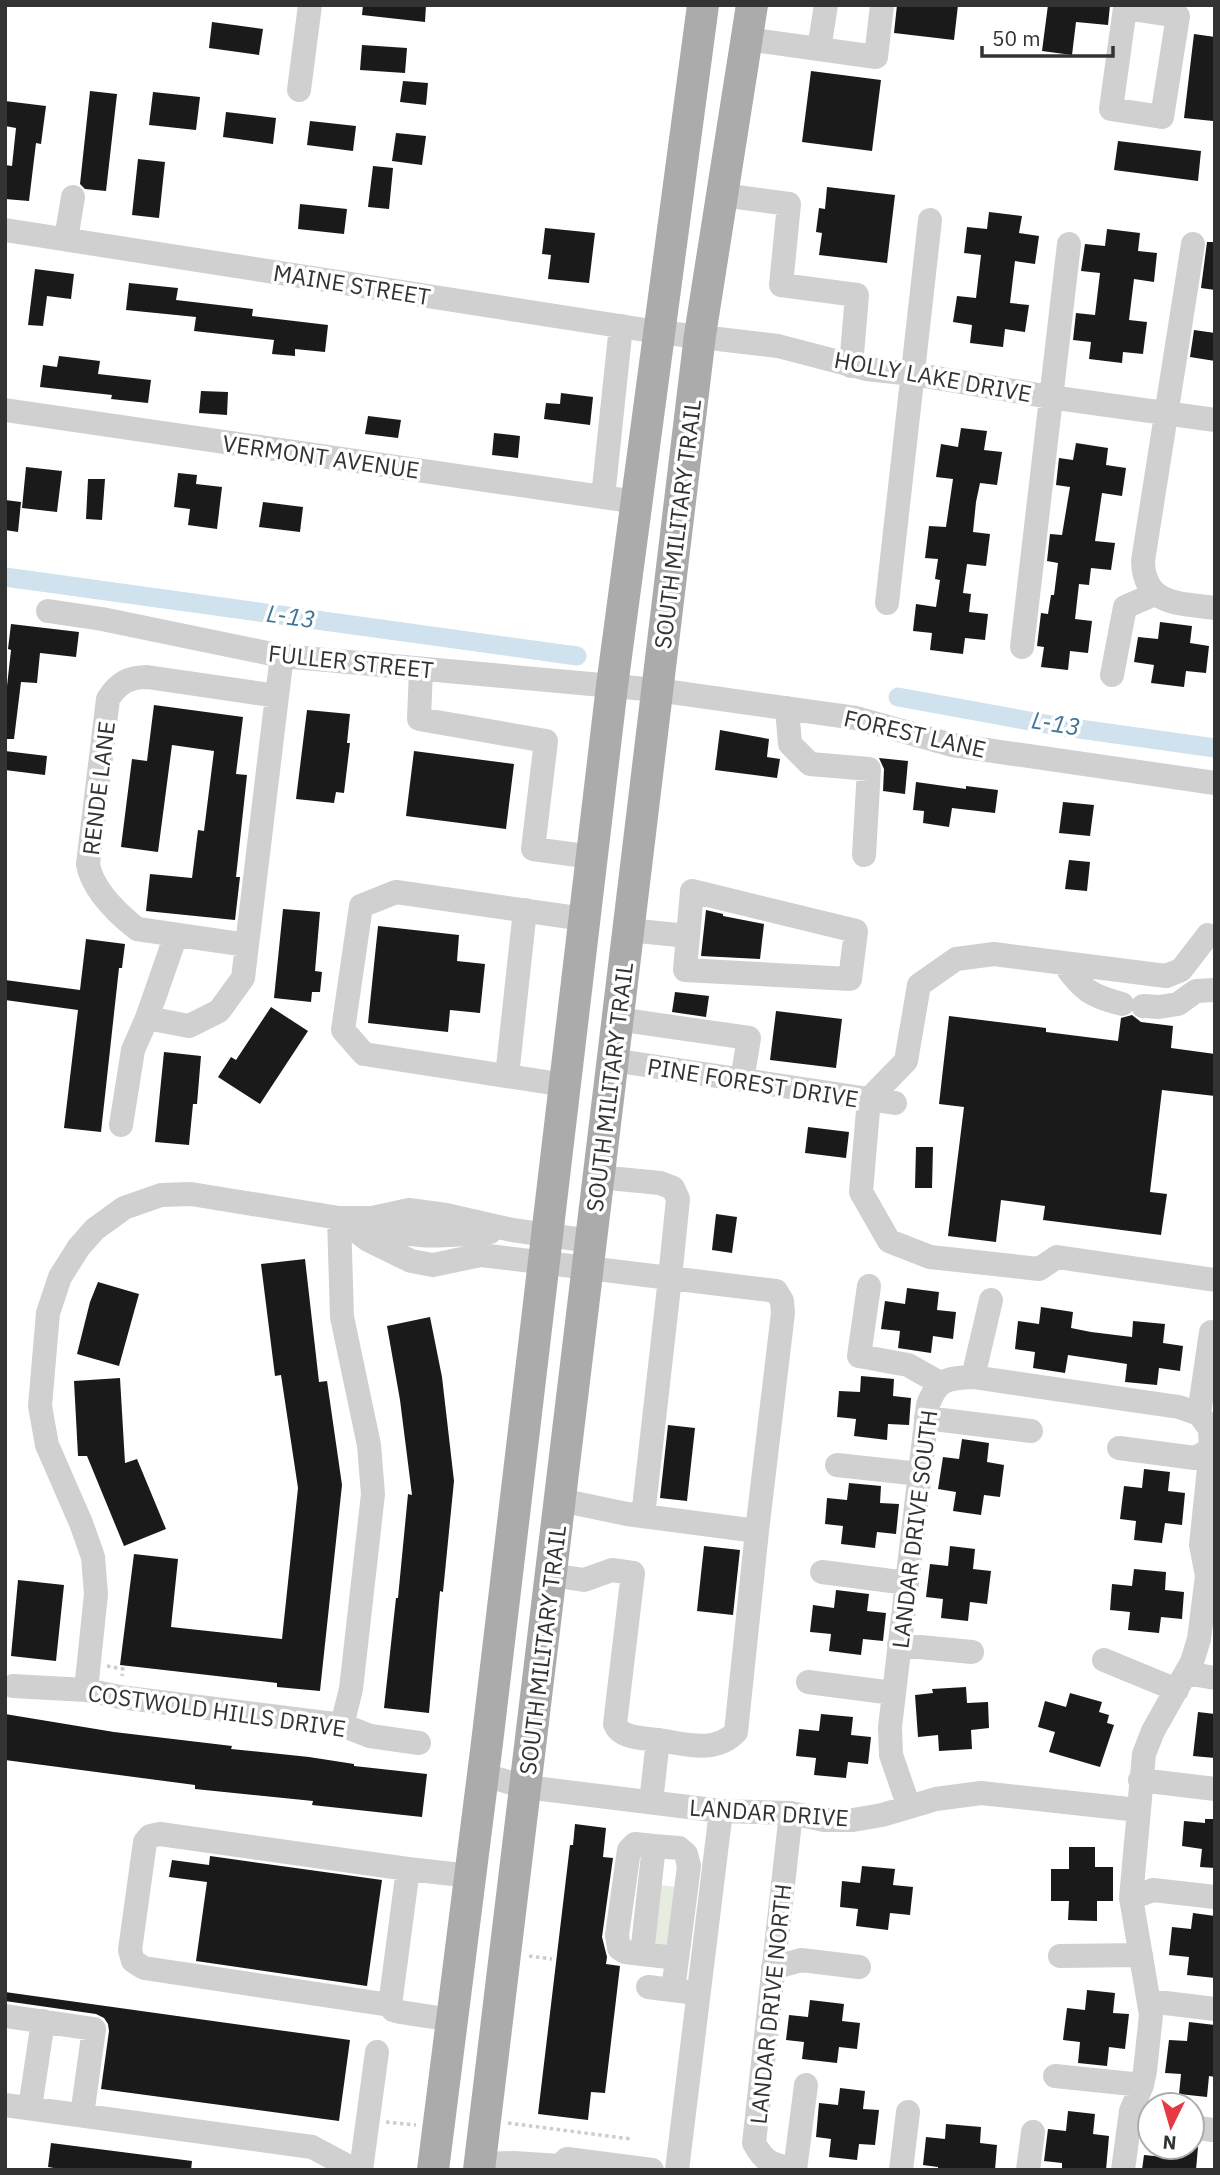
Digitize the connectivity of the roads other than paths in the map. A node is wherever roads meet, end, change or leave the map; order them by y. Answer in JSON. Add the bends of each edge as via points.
{"nodes":[{"id":1,"x":310,"y":5,"type":"edge"},
{"id":2,"x":703,"y":5,"type":"edge"},
{"id":3,"x":752,"y":5,"type":"edge"},
{"id":4,"x":826,"y":5,"type":"edge"},
{"id":5,"x":883,"y":5,"type":"edge"},
{"id":6,"x":1126,"y":7,"type":"edge"},
{"id":7,"x":747,"y":39,"type":"junction"},
{"id":8,"x":819,"y":49,"type":"junction"},
{"id":9,"x":299,"y":90,"type":"dead end"},
{"id":10,"x":722,"y":195,"type":"junction"},
{"id":11,"x":73,"y":197,"type":"dead end"},
{"id":12,"x":930,"y":220,"type":"dead end"},
{"id":13,"x":5,"y":230,"type":"edge"},
{"id":14,"x":66,"y":239,"type":"junction"},
{"id":15,"x":1069,"y":244,"type":"dead end"},
{"id":16,"x":1193,"y":244,"type":"dead end"},
{"id":17,"x":621,"y":326,"type":"junction"},
{"id":18,"x":658,"y":332,"type":"junction"},
{"id":19,"x":700,"y":335,"type":"junction"},
{"id":20,"x":851,"y":366,"type":"junction"},
{"id":21,"x":913,"y":373,"type":"junction"},
{"id":22,"x":1050,"y":397,"type":"junction"},
{"id":23,"x":5,"y":410,"type":"edge"},
{"id":24,"x":1166,"y":413,"type":"junction"},
{"id":25,"x":1215,"y":420,"type":"edge"},
{"id":26,"x":603,"y":497,"type":"junction"},
{"id":27,"x":637,"y":502,"type":"junction"},
{"id":28,"x":1155,"y":594,"type":"junction"},
{"id":29,"x":887,"y":603,"type":"dead end"},
{"id":30,"x":1215,"y":608,"type":"edge"},
{"id":31,"x":48,"y":611,"type":"dead end"},
{"id":32,"x":1022,"y":647,"type":"dead end"},
{"id":33,"x":282,"y":656,"type":"junction"},
{"id":34,"x":421,"y":669,"type":"junction"},
{"id":35,"x":1112,"y":675,"type":"dead end"},
{"id":36,"x":612,"y":686,"type":"junction"},
{"id":37,"x":657,"y":690,"type":"junction"},
{"id":38,"x":277,"y":695,"type":"junction"},
{"id":39,"x":787,"y":708,"type":"junction"},
{"id":40,"x":1215,"y":783,"type":"edge"},
{"id":41,"x":864,"y":855,"type":"dead end"},
{"id":42,"x":592,"y":857,"type":"junction"},
{"id":43,"x":525,"y":910,"type":"junction"},
{"id":44,"x":584,"y":919,"type":"junction"},
{"id":45,"x":628,"y":930,"type":"junction"},
{"id":46,"x":176,"y":935,"type":"junction"},
{"id":47,"x":1208,"y":935,"type":"dead end"},
{"id":48,"x":688,"y":936,"type":"junction"},
{"id":49,"x":247,"y":944,"type":"junction"},
{"id":50,"x":1064,"y":964,"type":"junction"},
{"id":51,"x":1215,"y":990,"type":"edge"},
{"id":52,"x":147,"y":1018,"type":"junction"},
{"id":53,"x":617,"y":1019,"type":"junction"},
{"id":54,"x":612,"y":1060,"type":"junction"},
{"id":55,"x":507,"y":1076,"type":"junction"},
{"id":56,"x":741,"y":1080,"type":"junction"},
{"id":57,"x":565,"y":1085,"type":"junction"},
{"id":58,"x":869,"y":1099,"type":"junction"},
{"id":59,"x":895,"y":1103,"type":"dead end"},
{"id":60,"x":121,"y":1125,"type":"dead end"},
{"id":61,"x":598,"y":1177,"type":"junction"},
{"id":62,"x":339,"y":1218,"type":"junction"},
{"id":63,"x":372,"y":1218,"type":"junction"},
{"id":64,"x":512,"y":1230,"type":"junction"},
{"id":65,"x":393,"y":1240,"type":"junction"},
{"id":66,"x":546,"y":1248,"type":"junction"},
{"id":67,"x":589,"y":1254,"type":"junction"},
{"id":68,"x":670,"y":1278,"type":"junction"},
{"id":69,"x":1215,"y":1280,"type":"edge"},
{"id":70,"x":869,"y":1286,"type":"dead end"},
{"id":71,"x":990,"y":1300,"type":"dead end"},
{"id":72,"x":1210,"y":1332,"type":"dead end"},
{"id":73,"x":973,"y":1377,"type":"junction"},
{"id":74,"x":940,"y":1383,"type":"junction"},
{"id":75,"x":1199,"y":1414,"type":"junction"},
{"id":76,"x":926,"y":1419,"type":"junction"},
{"id":77,"x":1031,"y":1431,"type":"dead end"},
{"id":78,"x":1119,"y":1448,"type":"dead end"},
{"id":79,"x":1213,"y":1448,"type":"edge"},
{"id":80,"x":837,"y":1465,"type":"dead end"},
{"id":81,"x":920,"y":1474,"type":"junction"},
{"id":82,"x":560,"y":1500,"type":"junction"},
{"id":83,"x":643,"y":1516,"type":"junction"},
{"id":84,"x":757,"y":1531,"type":"junction"},
{"id":85,"x":1210,"y":1562,"type":"edge"},
{"id":86,"x":822,"y":1572,"type":"dead end"},
{"id":87,"x":551,"y":1575,"type":"junction"},
{"id":88,"x":907,"y":1583,"type":"junction"},
{"id":89,"x":899,"y":1645,"type":"junction"},
{"id":90,"x":972,"y":1652,"type":"dead end"},
{"id":91,"x":1104,"y":1660,"type":"dead end"},
{"id":92,"x":1215,"y":1678,"type":"edge"},
{"id":93,"x":1181,"y":1681,"type":"junction"},
{"id":94,"x":808,"y":1682,"type":"dead end"},
{"id":95,"x":13,"y":1686,"type":"dead end"},
{"id":96,"x":86,"y":1690,"type":"junction"},
{"id":97,"x":894,"y":1693,"type":"junction"},
{"id":98,"x":342,"y":1725,"type":"junction"},
{"id":99,"x":659,"y":1740,"type":"junction"},
{"id":100,"x":419,"y":1743,"type":"dead end"},
{"id":101,"x":484,"y":1775,"type":"junction"},
{"id":102,"x":1140,"y":1780,"type":"junction"},
{"id":103,"x":526,"y":1787,"type":"junction"},
{"id":104,"x":1215,"y":1789,"type":"edge"},
{"id":105,"x":651,"y":1802,"type":"junction"},
{"id":106,"x":909,"y":1807,"type":"junction"},
{"id":107,"x":1138,"y":1810,"type":"junction"},
{"id":108,"x":721,"y":1811,"type":"junction"},
{"id":109,"x":791,"y":1813,"type":"junction"},
{"id":110,"x":408,"y":1869,"type":"junction"},
{"id":111,"x":471,"y":1876,"type":"junction"},
{"id":112,"x":1215,"y":1896,"type":"edge"},
{"id":113,"x":1131,"y":1898,"type":"junction"},
{"id":114,"x":1141,"y":1955,"type":"junction"},
{"id":115,"x":1060,"y":1956,"type":"dead end"},
{"id":116,"x":677,"y":1958,"type":"junction"},
{"id":117,"x":859,"y":1967,"type":"dead end"},
{"id":118,"x":773,"y":1968,"type":"junction"},
{"id":119,"x":648,"y":1987,"type":"dead end"},
{"id":120,"x":673,"y":1990,"type":"junction"},
{"id":121,"x":699,"y":1993,"type":"junction"},
{"id":122,"x":1149,"y":2001,"type":"junction"},
{"id":123,"x":390,"y":2005,"type":"junction"},
{"id":124,"x":1215,"y":2009,"type":"edge"},
{"id":125,"x":5,"y":2016,"type":"edge"},
{"id":126,"x":452,"y":2020,"type":"junction"},
{"id":127,"x":43,"y":2021,"type":"junction"},
{"id":128,"x":377,"y":2052,"type":"dead end"},
{"id":129,"x":1055,"y":2076,"type":"dead end"},
{"id":130,"x":806,"y":2085,"type":"dead end"},
{"id":131,"x":1142,"y":2085,"type":"junction"},
{"id":132,"x":1142,"y":2091,"type":"edge"},
{"id":133,"x":5,"y":2105,"type":"edge"},
{"id":134,"x":30,"y":2108,"type":"junction"},
{"id":135,"x":908,"y":2112,"type":"dead end"},
{"id":136,"x":82,"y":2115,"type":"junction"},
{"id":137,"x":1033,"y":2132,"type":"dead end"},
{"id":138,"x":1136,"y":2132,"type":"edge"},
{"id":139,"x":767,"y":2166,"type":"edge"},
{"id":140,"x":479,"y":2167,"type":"edge"},
{"id":141,"x":560,"y":2168,"type":"edge"},
{"id":142,"x":355,"y":2170,"type":"edge"},
{"id":143,"x":361,"y":2170,"type":"edge"},
{"id":144,"x":433,"y":2170,"type":"edge"},
{"id":145,"x":652,"y":2170,"type":"edge"},
{"id":146,"x":677,"y":2170,"type":"edge"},
{"id":147,"x":795,"y":2170,"type":"edge"},
{"id":148,"x":901,"y":2170,"type":"edge"},
{"id":149,"x":1028,"y":2170,"type":"edge"},
{"id":150,"x":1123,"y":2170,"type":"edge"}],
"edges":[{"from":1,"to":9,"type":"street"},
{"from":2,"to":18,"type":"main road","name":"SOUTH MILITARY TRAIL"},
{"from":3,"to":7,"type":"main road","name":"SOUTH MILITARY TRAIL"},
{"from":4,"to":8,"type":"street"},
{"from":5,"to":8,"type":"street","via":[[876,57]]},
{"from":6,"to":6,"type":"street","via":[[1111,109],[1162,117],[1178,16]]},
{"from":7,"to":8,"type":"street"},
{"from":7,"to":10,"type":"main road","name":"SOUTH MILITARY TRAIL"},
{"from":10,"to":19,"type":"main road","name":"SOUTH MILITARY TRAIL"},
{"from":10,"to":20,"type":"street","via":[[789,204],[781,285],[857,295]]},
{"from":11,"to":14,"type":"street"},
{"from":12,"to":21,"type":"street"},
{"from":13,"to":14,"type":"street","name":"MAINE STREET"},
{"from":14,"to":17,"type":"street","name":"MAINE STREET"},
{"from":15,"to":22,"type":"street"},
{"from":16,"to":24,"type":"street"},
{"from":17,"to":18,"type":"street","name":"MAINE STREET"},
{"from":17,"to":26,"type":"street"},
{"from":18,"to":19,"type":"street","name":"MAINE STREET"},
{"from":18,"to":27,"type":"main road","name":"SOUTH MILITARY TRAIL"},
{"from":19,"to":20,"type":"street","name":"HOLLY LAKE DRIVE","via":[[778,346]]},
{"from":19,"to":37,"type":"main road","name":"SOUTH MILITARY TRAIL"},
{"from":20,"to":21,"type":"street","name":"HOLLY LAKE DRIVE"},
{"from":21,"to":22,"type":"street","name":"HOLLY LAKE DRIVE"},
{"from":21,"to":29,"type":"street"},
{"from":22,"to":24,"type":"street","name":"HOLLY LAKE DRIVE"},
{"from":22,"to":32,"type":"street"},
{"from":23,"to":26,"type":"street","name":"VERMONT AVENUE"},
{"from":24,"to":25,"type":"street","name":"HOLLY LAKE DRIVE"},
{"from":24,"to":28,"type":"street","via":[[1143,561],[1147,584]]},
{"from":26,"to":27,"type":"street","name":"VERMONT AVENUE"},
{"from":27,"to":36,"type":"main road","name":"SOUTH MILITARY TRAIL"},
{"from":28,"to":30,"type":"street","via":[[1165,600]]},
{"from":28,"to":35,"type":"street","via":[[1125,607]]},
{"from":31,"to":33,"type":"street","name":"FULLER STREET"},
{"from":33,"to":34,"type":"street","name":"FULLER STREET"},
{"from":33,"to":38,"type":"street"},
{"from":34,"to":36,"type":"street","name":"FULLER STREET"},
{"from":34,"to":42,"type":"street","via":[[419,719],[545,741],[533,849]]},
{"from":36,"to":37,"type":"street","name":"FULLER STREET"},
{"from":36,"to":42,"type":"main road","name":"SOUTH MILITARY TRAIL"},
{"from":37,"to":39,"type":"street","name":"FOREST LANE"},
{"from":37,"to":45,"type":"main road","name":"SOUTH MILITARY TRAIL"},
{"from":38,"to":46,"type":"street","name":"RENDE LANE","via":[[135,677],[124,681],[108,699],[89,851],[90,876],[137,929]]},
{"from":38,"to":49,"type":"street"},
{"from":39,"to":40,"type":"street","name":"FOREST LANE","via":[[856,718],[952,745]]},
{"from":39,"to":41,"type":"street","via":[[790,744],[810,764],[869,769]]},
{"from":42,"to":44,"type":"main road","name":"SOUTH MILITARY TRAIL"},
{"from":43,"to":44,"type":"street"},
{"from":43,"to":55,"type":"street"},
{"from":43,"to":55,"type":"street","via":[[396,892],[361,906],[342,1030],[364,1054]]},
{"from":44,"to":57,"type":"main road","name":"SOUTH MILITARY TRAIL"},
{"from":45,"to":48,"type":"street"},
{"from":45,"to":53,"type":"main road","name":"SOUTH MILITARY TRAIL"},
{"from":46,"to":49,"type":"street","name":"RENDE LANE"},
{"from":46,"to":52,"type":"street"},
{"from":47,"to":50,"type":"street","via":[[1181,970],[1166,976]]},
{"from":48,"to":48,"type":"street","via":[[685,970],[850,979],[856,931],[692,891]]},
{"from":49,"to":52,"type":"street","via":[[243,978],[219,1011],[189,1026]]},
{"from":50,"to":51,"type":"street","via":[[1080,986],[1106,1000],[1133,1005],[1178,1004],[1196,991]]},
{"from":50,"to":58,"type":"street","via":[[994,954],[956,959],[919,985],[906,1061]]},
{"from":52,"to":60,"type":"street","via":[[133,1050]]},
{"from":53,"to":54,"type":"main road","name":"SOUTH MILITARY TRAIL"},
{"from":53,"to":56,"type":"street","via":[[748,1038]]},
{"from":54,"to":56,"type":"street","name":"PINE FOREST DRIVE"},
{"from":54,"to":61,"type":"main road","name":"SOUTH MILITARY TRAIL"},
{"from":55,"to":57,"type":"street"},
{"from":56,"to":58,"type":"street","name":"PINE FOREST DRIVE"},
{"from":57,"to":66,"type":"main road","name":"SOUTH MILITARY TRAIL"},
{"from":58,"to":59,"type":"street","name":"PINE FOREST DRIVE"},
{"from":58,"to":69,"type":"street","via":[[861,1192],[888,1241],[930,1257],[1039,1269],[1057,1257]]},
{"from":61,"to":67,"type":"main road","name":"SOUTH MILITARY TRAIL"},
{"from":61,"to":68,"type":"street","via":[[673,1188],[678,1199]]},
{"from":62,"to":63,"type":"street"},
{"from":62,"to":65,"type":"street","via":[[368,1240]]},
{"from":62,"to":96,"type":"street","via":[[191,1194],[161,1195],[124,1208],[95,1228],[60,1277],[48,1312],[40,1406],[47,1445],[93,1557],[96,1594]]},
{"from":62,"to":98,"type":"street","via":[[342,1318],[369,1445],[373,1494],[351,1689]]},
{"from":63,"to":64,"type":"street","via":[[409,1210]]},
{"from":63,"to":65,"type":"street"},
{"from":64,"to":65,"type":"street","via":[[418,1234]]},
{"from":64,"to":66,"type":"street"},
{"from":65,"to":66,"type":"street","via":[[411,1262],[433,1265]]},
{"from":66,"to":67,"type":"street"},
{"from":66,"to":101,"type":"main road","name":"SOUTH MILITARY TRAIL"},
{"from":67,"to":68,"type":"street"},
{"from":67,"to":82,"type":"main road","name":"SOUTH MILITARY TRAIL"},
{"from":68,"to":83,"type":"street"},
{"from":68,"to":84,"type":"street","via":[[776,1291],[782,1301]]},
{"from":70,"to":74,"type":"street","via":[[859,1356],[908,1365]]},
{"from":71,"to":73,"type":"street"},
{"from":72,"to":75,"type":"street"},
{"from":73,"to":74,"type":"street","name":"LANDAR DRIVE SOUTH"},
{"from":73,"to":75,"type":"street","name":"LANDAR DRIVE SOUTH","via":[[1179,1407]]},
{"from":74,"to":76,"type":"street","name":"LANDAR DRIVE SOUTH","via":[[932,1393]]},
{"from":75,"to":79,"type":"street","via":[[1210,1429]]},
{"from":76,"to":77,"type":"street"},
{"from":76,"to":81,"type":"street","name":"LANDAR DRIVE SOUTH"},
{"from":78,"to":79,"type":"street","via":[[1195,1458]]},
{"from":79,"to":85,"type":"street","via":[[1201,1545]]},
{"from":80,"to":81,"type":"street"},
{"from":81,"to":88,"type":"street","name":"LANDAR DRIVE SOUTH"},
{"from":82,"to":83,"type":"street"},
{"from":82,"to":87,"type":"main road","name":"SOUTH MILITARY TRAIL"},
{"from":83,"to":84,"type":"street"},
{"from":84,"to":99,"type":"street","via":[[736,1732],[725,1743],[703,1746]]},
{"from":85,"to":93,"type":"street","via":[[1199,1639]]},
{"from":86,"to":88,"type":"street"},
{"from":87,"to":99,"type":"street","via":[[584,1580],[612,1570],[633,1573],[615,1724],[623,1734]]},
{"from":87,"to":103,"type":"main road","name":"SOUTH MILITARY TRAIL"},
{"from":88,"to":89,"type":"street","name":"LANDAR DRIVE SOUTH"},
{"from":89,"to":90,"type":"street"},
{"from":89,"to":97,"type":"street","name":"LANDAR DRIVE SOUTH"},
{"from":91,"to":93,"type":"street"},
{"from":92,"to":93,"type":"street"},
{"from":93,"to":102,"type":"street","via":[[1147,1742]]},
{"from":94,"to":97,"type":"street"},
{"from":95,"to":96,"type":"street","name":"COSTWOLD HILLS DRIVE"},
{"from":96,"to":98,"type":"street","name":"COSTWOLD HILLS DRIVE"},
{"from":97,"to":106,"type":"street","name":"LANDAR DRIVE SOUTH","via":[[890,1748]]},
{"from":98,"to":100,"type":"street","name":"COSTWOLD HILLS DRIVE","via":[[370,1736]]},
{"from":99,"to":105,"type":"street"},
{"from":101,"to":103,"type":"street","name":"LANDAR DRIVE"},
{"from":101,"to":111,"type":"main road","name":"SOUTH MILITARY TRAIL"},
{"from":102,"to":104,"type":"street"},
{"from":102,"to":107,"type":"street"},
{"from":103,"to":105,"type":"street","name":"LANDAR DRIVE"},
{"from":103,"to":140,"type":"main road","name":"SOUTH MILITARY TRAIL"},
{"from":105,"to":108,"type":"street","name":"LANDAR DRIVE"},
{"from":106,"to":107,"type":"street","name":"LANDAR DRIVE","via":[[981,1793]]},
{"from":106,"to":109,"type":"street","name":"LANDAR DRIVE","via":[[853,1820],[824,1821]]},
{"from":107,"to":113,"type":"street"},
{"from":108,"to":109,"type":"street","name":"LANDAR DRIVE"},
{"from":108,"to":121,"type":"street"},
{"from":109,"to":118,"type":"street","name":"LANDAR DRIVE NORTH"},
{"from":110,"to":111,"type":"street"},
{"from":110,"to":123,"type":"street"},
{"from":110,"to":123,"type":"street","via":[[160,1834],[145,1842],[139,1883],[130,1951],[133,1961],[144,1968]]},
{"from":111,"to":126,"type":"main road","name":"SOUTH MILITARY TRAIL"},
{"from":112,"to":113,"type":"street","via":[[1153,1890]]},
{"from":113,"to":114,"type":"street"},
{"from":114,"to":115,"type":"street"},
{"from":114,"to":122,"type":"street"},
{"from":116,"to":116,"type":"street","via":[[689,1859],[679,1848],[654,1846],[642,1954]]},
{"from":116,"to":120,"type":"street"},
{"from":117,"to":118,"type":"street","via":[[801,1960]]},
{"from":118,"to":139,"type":"street","name":"LANDAR DRIVE NORTH","via":[[754,2143]]},
{"from":119,"to":120,"type":"street"},
{"from":120,"to":121,"type":"street"},
{"from":121,"to":146,"type":"street"},
{"from":122,"to":124,"type":"street"},
{"from":122,"to":131,"type":"street"},
{"from":123,"to":126,"type":"street","via":[[400,2012]]},
{"from":125,"to":127,"type":"street"},
{"from":126,"to":144,"type":"main road","name":"SOUTH MILITARY TRAIL"},
{"from":127,"to":134,"type":"street"},
{"from":127,"to":136,"type":"street","via":[[94,2029]]},
{"from":128,"to":143,"type":"street"},
{"from":129,"to":131,"type":"street"},
{"from":130,"to":147,"type":"street"},
{"from":131,"to":132,"type":"street"},
{"from":133,"to":134,"type":"street"},
{"from":134,"to":136,"type":"street"},
{"from":135,"to":148,"type":"street"},
{"from":136,"to":142,"type":"street","via":[[312,2147]]},
{"from":137,"to":149,"type":"street"},
{"from":138,"to":150,"type":"street"},
{"from":139,"to":147,"type":"street","name":"LANDAR DRIVE NORTH"},
{"from":140,"to":141,"type":"street","via":[[514,2163]]},
{"from":141,"to":145,"type":"street","via":[[567,2160]]}]}
